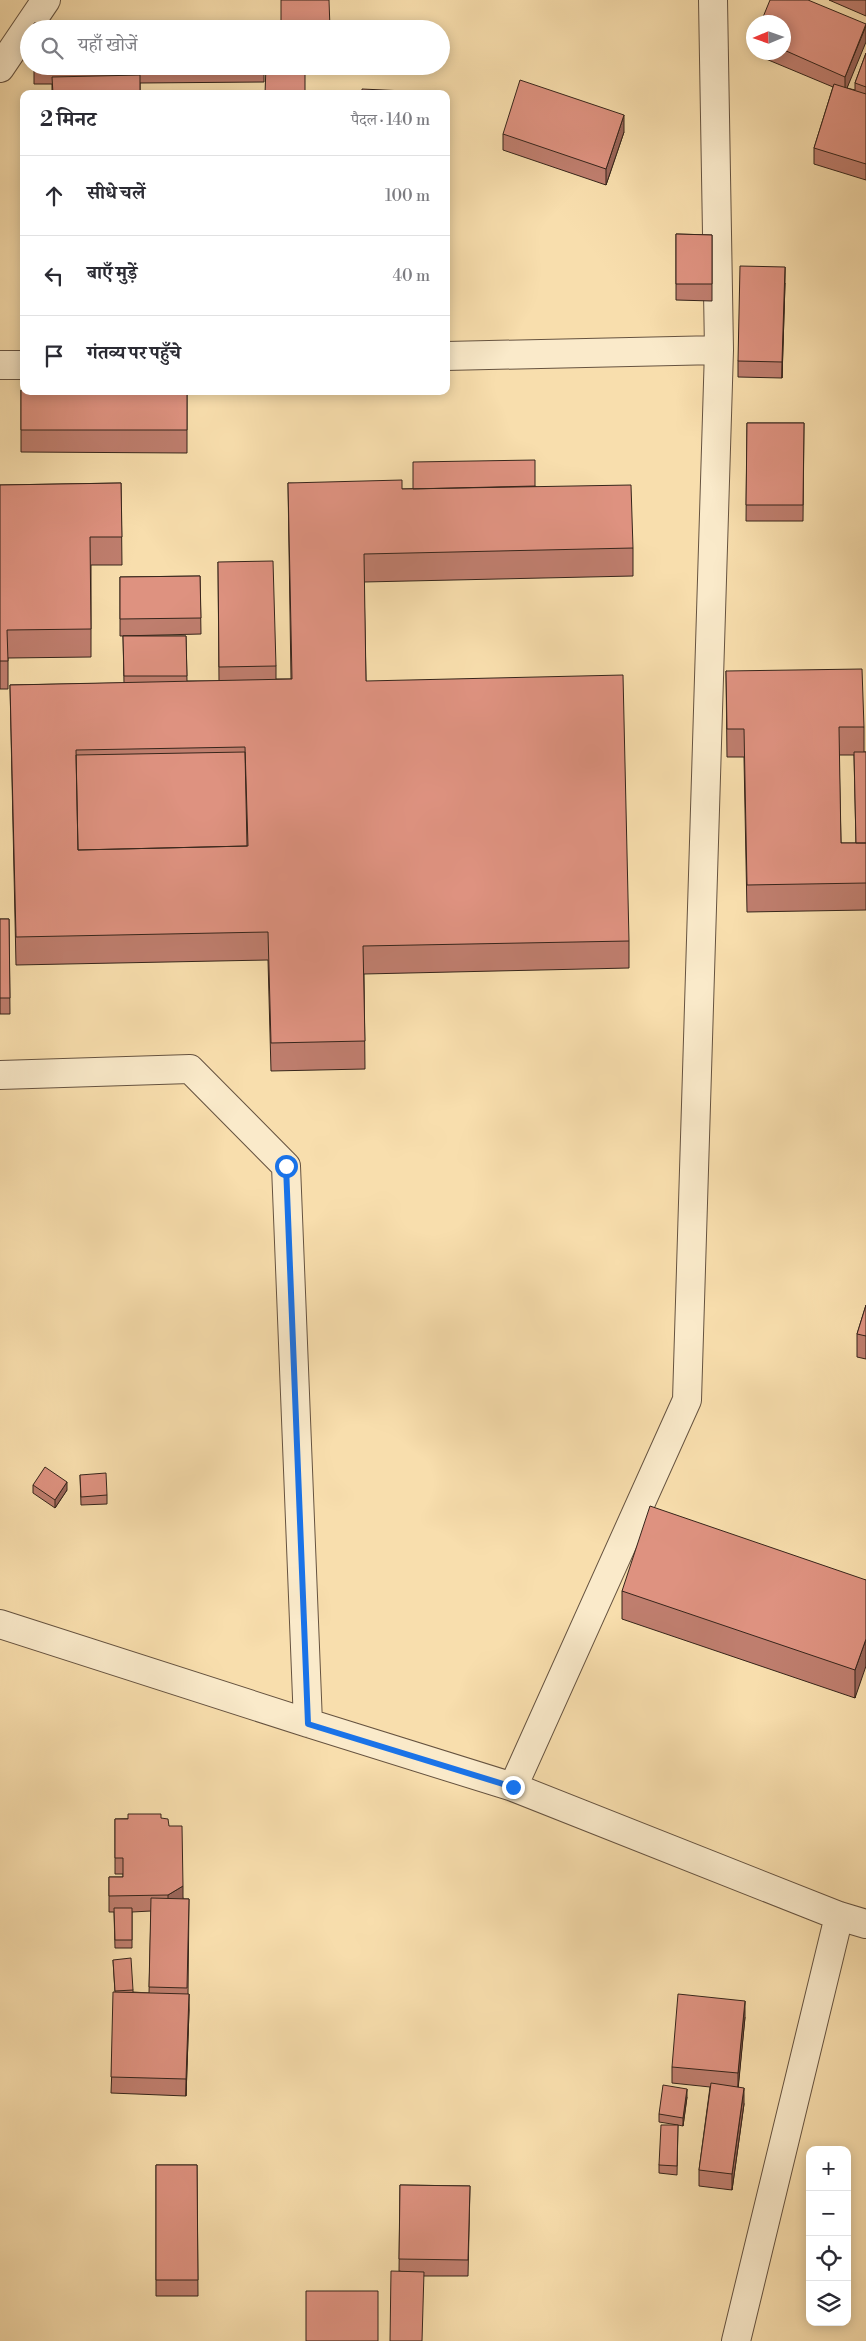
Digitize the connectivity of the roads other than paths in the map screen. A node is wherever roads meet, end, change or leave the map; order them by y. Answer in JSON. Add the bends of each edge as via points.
{"nodes":[{"id":1,"x":46,"y":0,"type":"edge"},
{"id":2,"x":712,"y":0,"type":"edge"},
{"id":3,"x":32,"y":20,"type":"edge"},
{"id":4,"x":20,"y":38,"type":"edge"},
{"id":5,"x":0,"y":68,"type":"edge"},
{"id":6,"x":719,"y":350,"type":"junction"},
{"id":7,"x":450,"y":356,"type":"edge"},
{"id":8,"x":0,"y":365,"type":"edge"},
{"id":9,"x":20,"y":365,"type":"edge"},
{"id":10,"x":0,"y":1075,"type":"edge"},
{"id":11,"x":0,"y":1624,"type":"edge"},
{"id":12,"x":308,"y":1724,"type":"junction"},
{"id":13,"x":513,"y":1787,"type":"junction"},
{"id":14,"x":839,"y":1916,"type":"junction"},
{"id":15,"x":866,"y":1924,"type":"edge"},
{"id":16,"x":736,"y":2341,"type":"edge"}],
"edges":[{"from":1,"to":3,"type":"street"},
{"from":2,"to":6,"type":"street"},
{"from":4,"to":5,"type":"street"},
{"from":6,"to":7,"type":"street"},
{"from":6,"to":13,"type":"street","via":[[687,1400]]},
{"from":8,"to":9,"type":"street"},
{"from":10,"to":12,"type":"street","via":[[190,1069],[286,1166]]},
{"from":11,"to":12,"type":"street"},
{"from":12,"to":13,"type":"street"},
{"from":13,"to":14,"type":"street"},
{"from":14,"to":15,"type":"street"},
{"from":14,"to":16,"type":"street"}]}
